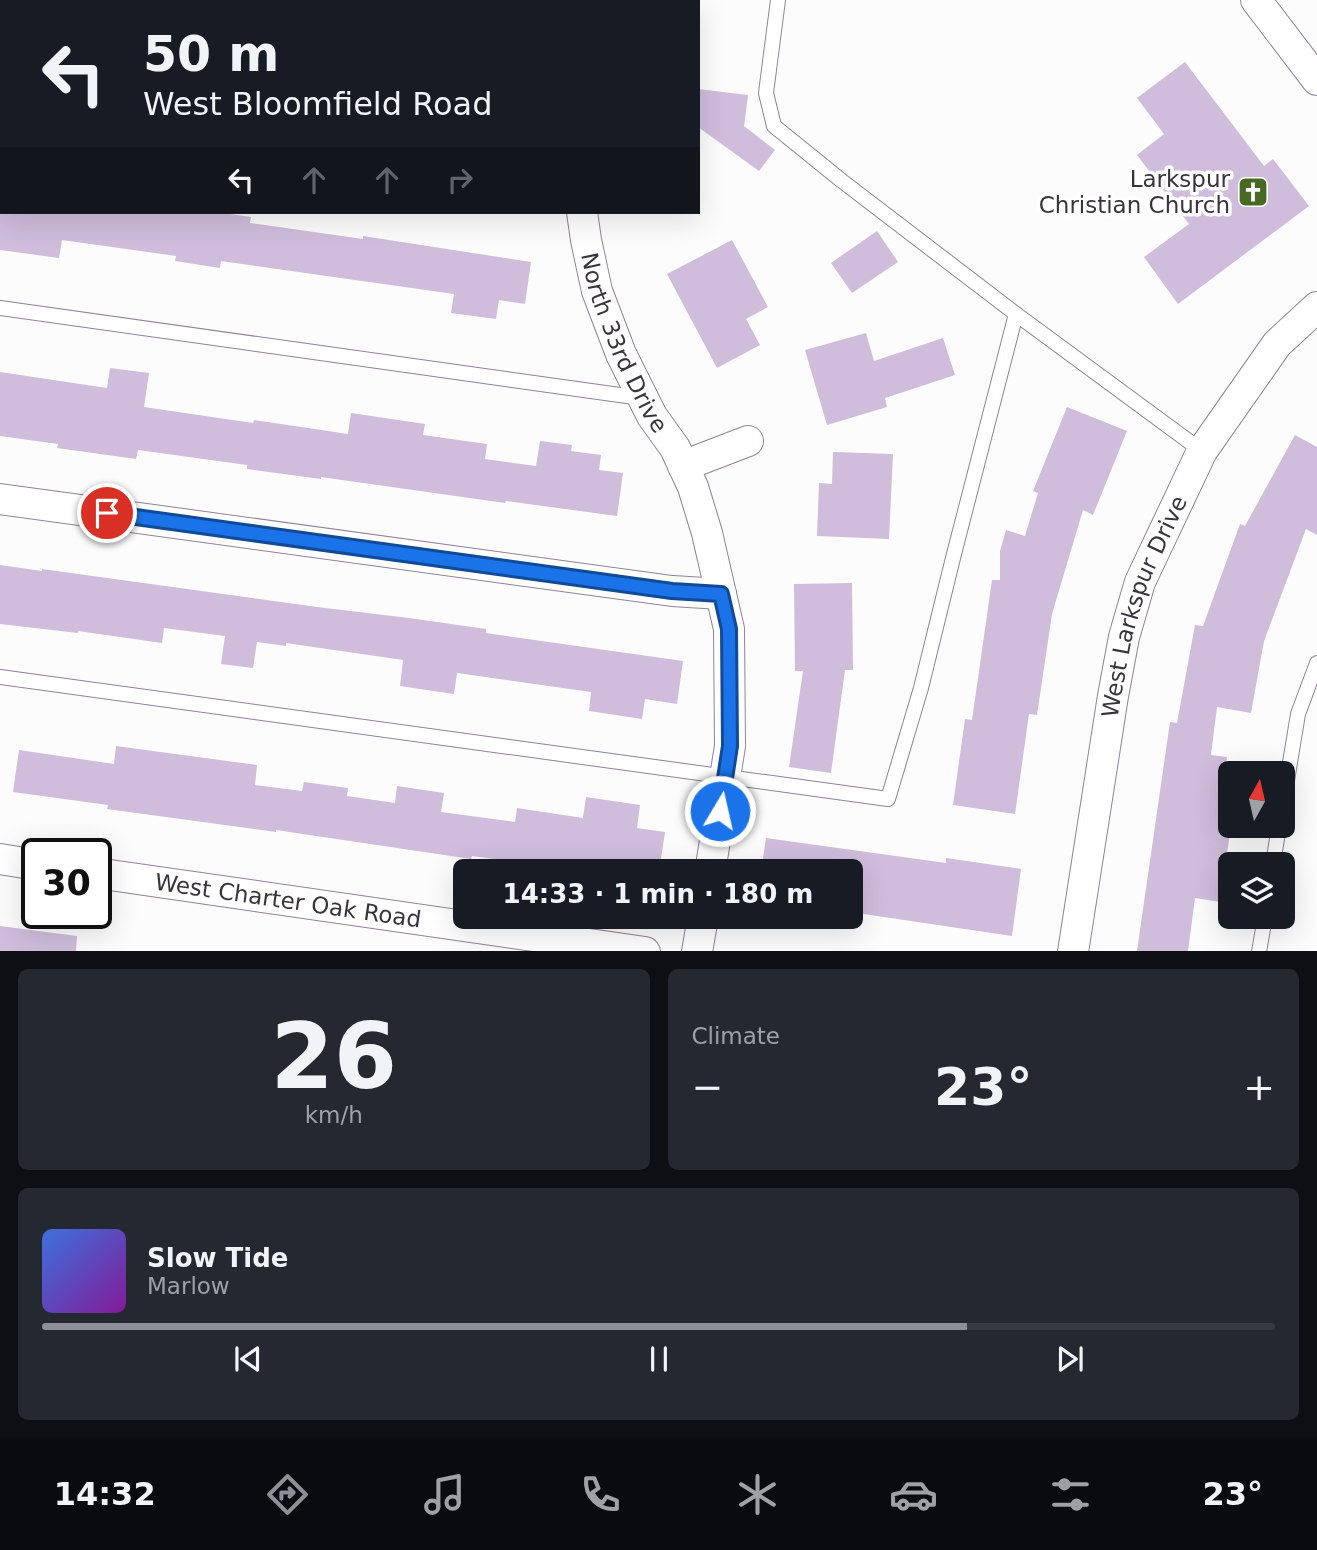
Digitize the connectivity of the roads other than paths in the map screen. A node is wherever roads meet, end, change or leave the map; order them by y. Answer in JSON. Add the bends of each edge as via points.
{"nodes":[{"id":1,"x":778,"y":0,"type":"edge"},
{"id":2,"x":1256,"y":0,"type":"edge"},
{"id":3,"x":1312,"y":63,"type":"edge"},
{"id":4,"x":582,"y":214,"type":"edge"},
{"id":5,"x":1317,"y":307,"type":"edge"},
{"id":6,"x":0,"y":308,"type":"edge"},
{"id":7,"x":1016,"y":314,"type":"junction"},
{"id":8,"x":643,"y":398,"type":"junction"},
{"id":9,"x":747,"y":441,"type":"dead end"},
{"id":10,"x":1202,"y":451,"type":"junction"},
{"id":11,"x":683,"y":466,"type":"junction"},
{"id":12,"x":0,"y":499,"type":"edge"},
{"id":13,"x":721,"y":594,"type":"junction"},
{"id":14,"x":1317,"y":663,"type":"edge"},
{"id":15,"x":0,"y":677,"type":"edge"},
{"id":16,"x":1290,"y":761,"type":"edge"},
{"id":17,"x":725,"y":776,"type":"junction"},
{"id":18,"x":0,"y":859,"type":"edge"},
{"id":19,"x":712,"y":859,"type":"edge"},
{"id":20,"x":21,"y":862,"type":"edge"},
{"id":21,"x":112,"y":875,"type":"edge"},
{"id":22,"x":701,"y":929,"type":"edge"},
{"id":23,"x":1263,"y":929,"type":"edge"},
{"id":24,"x":645,"y":951,"type":"edge"},
{"id":25,"x":697,"y":951,"type":"edge"},
{"id":26,"x":1073,"y":951,"type":"edge"},
{"id":27,"x":1259,"y":951,"type":"edge"}],
"edges":[{"from":1,"to":7,"type":"lane","via":[[766,93],[774,126]]},
{"from":2,"to":3,"type":"street"},
{"from":4,"to":8,"type":"street","name":"North 33rd Drive","via":[[597,291]]},
{"from":5,"to":10,"type":"street","name":"West Larkspur Drive","via":[[1276,344]]},
{"from":6,"to":8,"type":"lane"},
{"from":7,"to":10,"type":"lane"},
{"from":7,"to":17,"type":"lane","via":[[921,688],[888,799]]},
{"from":8,"to":11,"type":"street","name":"North 33rd Drive"},
{"from":9,"to":11,"type":"street"},
{"from":10,"to":26,"type":"street","name":"West Larkspur Drive","via":[[1140,582],[1124,637]]},
{"from":11,"to":13,"type":"street","name":"North 33rd Drive","via":[[700,510]]},
{"from":12,"to":13,"type":"street"},
{"from":13,"to":17,"type":"street","name":"North 33rd Drive","via":[[730,656],[730,746]]},
{"from":14,"to":16,"type":"lane","via":[[1298,714]]},
{"from":15,"to":17,"type":"lane"},
{"from":17,"to":19,"type":"street","name":"North 33rd Drive"},
{"from":18,"to":20,"type":"street"},
{"from":21,"to":24,"type":"street","name":"West Charter Oak Road"},
{"from":22,"to":25,"type":"street"},
{"from":23,"to":27,"type":"lane"}]}
